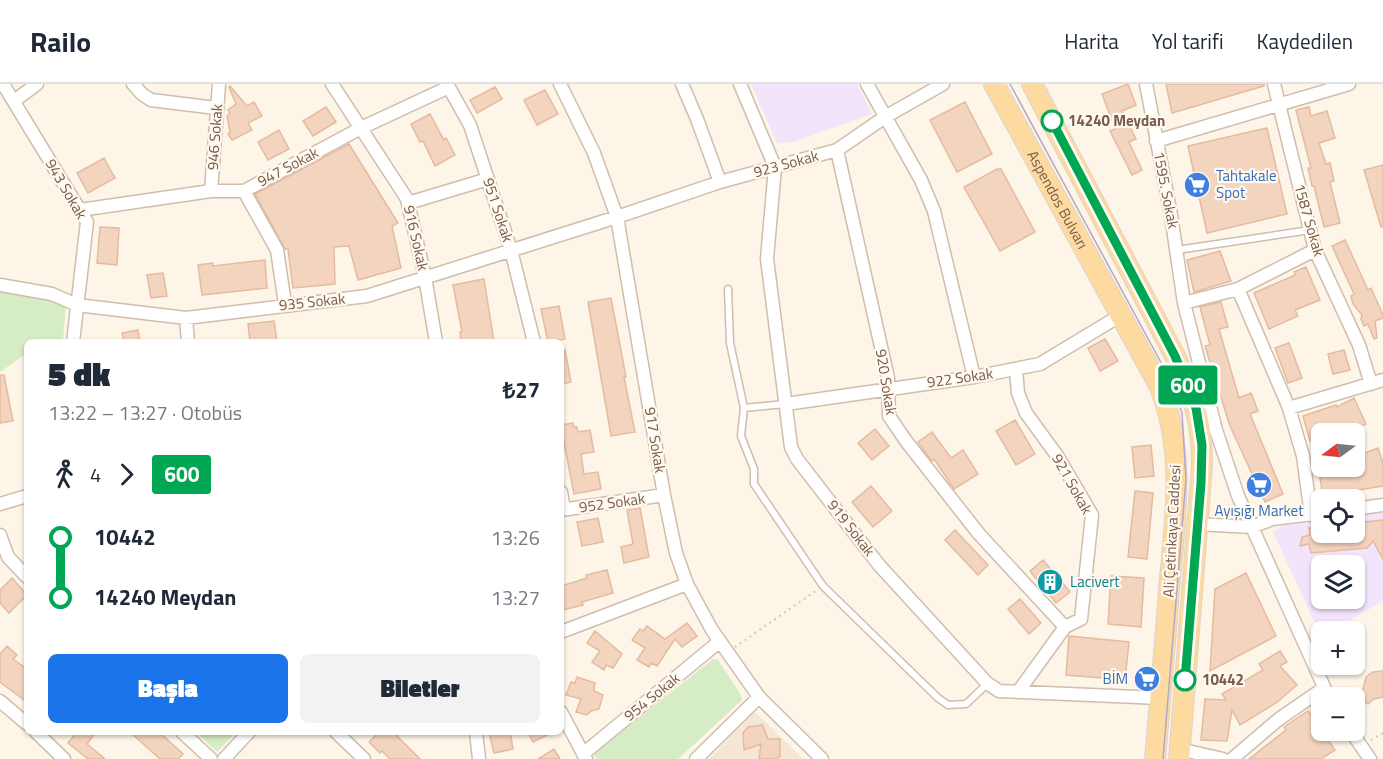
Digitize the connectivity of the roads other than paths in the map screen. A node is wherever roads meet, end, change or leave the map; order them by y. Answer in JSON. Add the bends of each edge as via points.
{"nodes":[{"id":1,"x":3,"y":84,"type":"edge"},
{"id":2,"x":37,"y":84,"type":"edge"},
{"id":3,"x":133,"y":84,"type":"edge"},
{"id":4,"x":219,"y":84,"type":"edge"},
{"id":5,"x":332,"y":84,"type":"edge"},
{"id":6,"x":560,"y":84,"type":"edge"},
{"id":7,"x":682,"y":84,"type":"edge"},
{"id":8,"x":740,"y":84,"type":"edge"},
{"id":9,"x":867,"y":84,"type":"edge"},
{"id":10,"x":943,"y":84,"type":"edge"},
{"id":11,"x":994,"y":84,"type":"edge"},
{"id":12,"x":1032,"y":84,"type":"edge"},
{"id":13,"x":1146,"y":84,"type":"edge"},
{"id":14,"x":1274,"y":84,"type":"edge"},
{"id":15,"x":1349,"y":84,"type":"edge"},
{"id":16,"x":448,"y":86,"type":"edge"},
{"id":17,"x":14,"y":101,"type":"junction"},
{"id":18,"x":1280,"y":106,"type":"junction"},
{"id":19,"x":216,"y":108,"type":"junction"},
{"id":20,"x":885,"y":117,"type":"junction"},
{"id":21,"x":361,"y":128,"type":"junction"},
{"id":22,"x":1156,"y":141,"type":"junction"},
{"id":23,"x":837,"y":150,"type":"junction"},
{"id":24,"x":775,"y":167,"type":"junction"},
{"id":25,"x":488,"y":179,"type":"junction"},
{"id":26,"x":720,"y":182,"type":"junction"},
{"id":27,"x":211,"y":191,"type":"junction"},
{"id":28,"x":244,"y":191,"type":"junction"},
{"id":29,"x":408,"y":203,"type":"junction"},
{"id":30,"x":80,"y":210,"type":"junction"},
{"id":31,"x":616,"y":217,"type":"junction"},
{"id":32,"x":1310,"y":230,"type":"junction"},
{"id":33,"x":511,"y":250,"type":"junction"},
{"id":34,"x":1315,"y":250,"type":"junction"},
{"id":35,"x":1177,"y":256,"type":"junction"},
{"id":36,"x":425,"y":277,"type":"junction"},
{"id":37,"x":0,"y":285,"type":"edge"},
{"id":38,"x":728,"y":289,"type":"dead end"},
{"id":39,"x":1238,"y":289,"type":"junction"},
{"id":40,"x":1184,"y":303,"type":"junction"},
{"id":41,"x":285,"y":304,"type":"junction"},
{"id":42,"x":77,"y":305,"type":"junction"},
{"id":43,"x":1121,"y":315,"type":"junction"},
{"id":44,"x":186,"y":318,"type":"junction"},
{"id":45,"x":73,"y":339,"type":"edge"},
{"id":46,"x":188,"y":339,"type":"edge"},
{"id":47,"x":435,"y":339,"type":"edge"},
{"id":48,"x":533,"y":339,"type":"edge"},
{"id":49,"x":1016,"y":370,"type":"junction"},
{"id":50,"x":974,"y":377,"type":"junction"},
{"id":51,"x":1377,"y":382,"type":"edge"},
{"id":52,"x":888,"y":388,"type":"junction"},
{"id":53,"x":786,"y":404,"type":"junction"},
{"id":54,"x":744,"y":408,"type":"junction"},
{"id":55,"x":1289,"y":408,"type":"junction"},
{"id":56,"x":1311,"y":492,"type":"edge"},
{"id":57,"x":664,"y":495,"type":"junction"},
{"id":58,"x":24,"y":497,"type":"edge"},
{"id":59,"x":0,"y":504,"type":"edge"},
{"id":60,"x":1383,"y":505,"type":"edge"},
{"id":61,"x":1365,"y":507,"type":"edge"},
{"id":62,"x":564,"y":510,"type":"edge"},
{"id":63,"x":1311,"y":515,"type":"edge"},
{"id":64,"x":1197,"y":524,"type":"junction"},
{"id":65,"x":1252,"y":527,"type":"junction"},
{"id":66,"x":0,"y":540,"type":"edge"},
{"id":67,"x":24,"y":574,"type":"edge"},
{"id":68,"x":687,"y":584,"type":"junction"},
{"id":69,"x":1065,"y":627,"type":"junction"},
{"id":70,"x":564,"y":631,"type":"edge"},
{"id":71,"x":724,"y":646,"type":"junction"},
{"id":72,"x":987,"y":683,"type":"junction"},
{"id":73,"x":1323,"y":687,"type":"edge"},
{"id":74,"x":1018,"y":692,"type":"junction"},
{"id":75,"x":759,"y":697,"type":"junction"},
{"id":76,"x":1160,"y":698,"type":"junction"},
{"id":77,"x":0,"y":701,"type":"edge"},
{"id":78,"x":1311,"y":701,"type":"edge"},
{"id":79,"x":564,"y":718,"type":"edge"},
{"id":80,"x":24,"y":721,"type":"edge"},
{"id":81,"x":39,"y":735,"type":"edge"},
{"id":82,"x":185,"y":735,"type":"edge"},
{"id":83,"x":246,"y":735,"type":"edge"},
{"id":84,"x":339,"y":735,"type":"edge"},
{"id":85,"x":476,"y":735,"type":"edge"},
{"id":86,"x":1358,"y":741,"type":"edge"},
{"id":87,"x":1179,"y":754,"type":"edge"},
{"id":88,"x":585,"y":756,"type":"edge"},
{"id":89,"x":64,"y":759,"type":"edge"},
{"id":90,"x":211,"y":759,"type":"edge"},
{"id":91,"x":224,"y":759,"type":"edge"},
{"id":92,"x":364,"y":759,"type":"edge"},
{"id":93,"x":479,"y":759,"type":"edge"},
{"id":94,"x":696,"y":759,"type":"edge"},
{"id":95,"x":822,"y":759,"type":"edge"},
{"id":96,"x":1155,"y":759,"type":"edge"},
{"id":97,"x":1223,"y":759,"type":"edge"},
{"id":98,"x":1232,"y":759,"type":"edge"},
{"id":99,"x":1370,"y":759,"type":"edge"}],
"edges":[{"from":1,"to":17,"type":"street","name":"943 Sokak"},
{"from":2,"to":17,"type":"street"},
{"from":3,"to":19,"type":"street","via":[[151,100]]},
{"from":4,"to":19,"type":"street","name":"946 Sokak"},
{"from":5,"to":21,"type":"street","name":"916 Sokak"},
{"from":6,"to":31,"type":"street","name":"917 Sokak","via":[[594,153]]},
{"from":7,"to":26,"type":"street"},
{"from":8,"to":24,"type":"street"},
{"from":9,"to":20,"type":"street"},
{"from":10,"to":20,"type":"street","name":"923 Sokak"},
{"from":11,"to":43,"type":"main road","name":"Aspendos Bulvarı"},
{"from":12,"to":64,"type":"main road","name":"Aspendos Bulvarı","via":[[1192,395],[1202,445]]},
{"from":13,"to":22,"type":"street","name":"1595. Sokak"},
{"from":14,"to":18,"type":"street","name":"1587 Sokak"},
{"from":15,"to":18,"type":"street"},
{"from":16,"to":21,"type":"street","name":"947 Sokak"},
{"from":16,"to":25,"type":"street","name":"951 Sokak","via":[[470,125]]},
{"from":17,"to":30,"type":"street","name":"943 Sokak"},
{"from":18,"to":22,"type":"street"},
{"from":18,"to":32,"type":"street","name":"1587 Sokak"},
{"from":19,"to":27,"type":"street","name":"946 Sokak"},
{"from":20,"to":23,"type":"street","name":"923 Sokak"},
{"from":20,"to":50,"type":"street","via":[[934,211]]},
{"from":21,"to":28,"type":"street","name":"947 Sokak"},
{"from":21,"to":29,"type":"street","name":"916 Sokak"},
{"from":22,"to":35,"type":"street","name":"1595. Sokak"},
{"from":23,"to":24,"type":"street","name":"923 Sokak"},
{"from":23,"to":52,"type":"street","name":"920 Sokak"},
{"from":24,"to":26,"type":"street","name":"923 Sokak"},
{"from":24,"to":53,"type":"street","name":"919 Sokak","via":[[768,259]]},
{"from":25,"to":29,"type":"street"},
{"from":25,"to":33,"type":"street","name":"951 Sokak"},
{"from":26,"to":31,"type":"street","name":"923 Sokak"},
{"from":27,"to":28,"type":"street","name":"947 Sokak"},
{"from":27,"to":30,"type":"street","name":"947 Sokak"},
{"from":28,"to":41,"type":"street","via":[[278,250]]},
{"from":29,"to":36,"type":"street","name":"916 Sokak"},
{"from":30,"to":42,"type":"street","name":"943 Sokak","via":[[87,222]]},
{"from":31,"to":33,"type":"street","name":"935 Sokak"},
{"from":31,"to":57,"type":"street","name":"917 Sokak"},
{"from":32,"to":34,"type":"street","name":"1587 Sokak"},
{"from":32,"to":35,"type":"lane"},
{"from":33,"to":36,"type":"street","name":"935 Sokak"},
{"from":33,"to":48,"type":"street","name":"951 Sokak"},
{"from":34,"to":39,"type":"street"},
{"from":34,"to":51,"type":"street","name":"1587 Sokak"},
{"from":35,"to":40,"type":"street","name":"1595. Sokak"},
{"from":36,"to":41,"type":"street","name":"935 Sokak","via":[[367,296]]},
{"from":36,"to":47,"type":"street","name":"916 Sokak"},
{"from":37,"to":42,"type":"street","name":"935 Sokak","via":[[52,294]]},
{"from":38,"to":54,"type":"lane","via":[[730,343]]},
{"from":39,"to":40,"type":"street"},
{"from":39,"to":55,"type":"street"},
{"from":40,"to":65,"type":"street","name":"1595. Sokak","via":[[1216,430]]},
{"from":41,"to":44,"type":"street","name":"935 Sokak"},
{"from":42,"to":44,"type":"street","name":"935 Sokak"},
{"from":42,"to":45,"type":"street","name":"943 Sokak"},
{"from":43,"to":49,"type":"street","name":"922 Sokak","via":[[1040,364]]},
{"from":43,"to":76,"type":"main road","name":"Ali Çetinkaya Caddesi","via":[[1160,387],[1175,442],[1178,490]]},
{"from":44,"to":46,"type":"street"},
{"from":49,"to":50,"type":"street","name":"922 Sokak"},
{"from":49,"to":69,"type":"street","name":"921 Sokak","via":[[1018,393],[1026,413],[1092,515],[1081,619]]},
{"from":50,"to":52,"type":"street","name":"922 Sokak"},
{"from":51,"to":55,"type":"street"},
{"from":52,"to":53,"type":"street","name":"922 Sokak"},
{"from":52,"to":69,"type":"street","name":"920 Sokak","via":[[889,416],[906,441],[979,534]]},
{"from":53,"to":54,"type":"lane"},
{"from":53,"to":72,"type":"street","name":"919 Sokak","via":[[796,459],[879,565]]},
{"from":54,"to":72,"type":"lane","via":[[741,436],[754,469],[754,484],[823,586],[948,705],[966,704]]},
{"from":55,"to":56,"type":"street"},
{"from":57,"to":62,"type":"street","name":"952 Sokak"},
{"from":57,"to":68,"type":"street","name":"917 Sokak","via":[[676,554]]},
{"from":58,"to":59,"type":"street"},
{"from":60,"to":61,"type":"street"},
{"from":63,"to":65,"type":"street","via":[[1272,519]]},
{"from":64,"to":65,"type":"street"},
{"from":64,"to":87,"type":"main road","name":"Aspendos Bulvarı"},
{"from":65,"to":73,"type":"street","name":"1595. Sokak"},
{"from":66,"to":67,"type":"street","via":[[8,557]]},
{"from":68,"to":70,"type":"street"},
{"from":68,"to":71,"type":"street","name":"917 Sokak"},
{"from":69,"to":74,"type":"street","name":"921 Sokak"},
{"from":71,"to":75,"type":"street","name":"917 Sokak"},
{"from":71,"to":88,"type":"street","name":"954 Sokak"},
{"from":72,"to":74,"type":"street","name":"919 Sokak","via":[[999,691]]},
{"from":74,"to":76,"type":"street","name":"919 Sokak"},
{"from":75,"to":94,"type":"street"},
{"from":75,"to":95,"type":"street","name":"917 Sokak"},
{"from":76,"to":96,"type":"main road","name":"Ali Çetinkaya Caddesi"},
{"from":77,"to":80,"type":"street"},
{"from":78,"to":98,"type":"street","via":[[1279,719]]},
{"from":79,"to":88,"type":"street"},
{"from":81,"to":89,"type":"street"},
{"from":82,"to":90,"type":"street"},
{"from":83,"to":91,"type":"street"},
{"from":84,"to":92,"type":"street"},
{"from":85,"to":93,"type":"street"},
{"from":86,"to":99,"type":"street"},
{"from":87,"to":97,"type":"street"}]}
